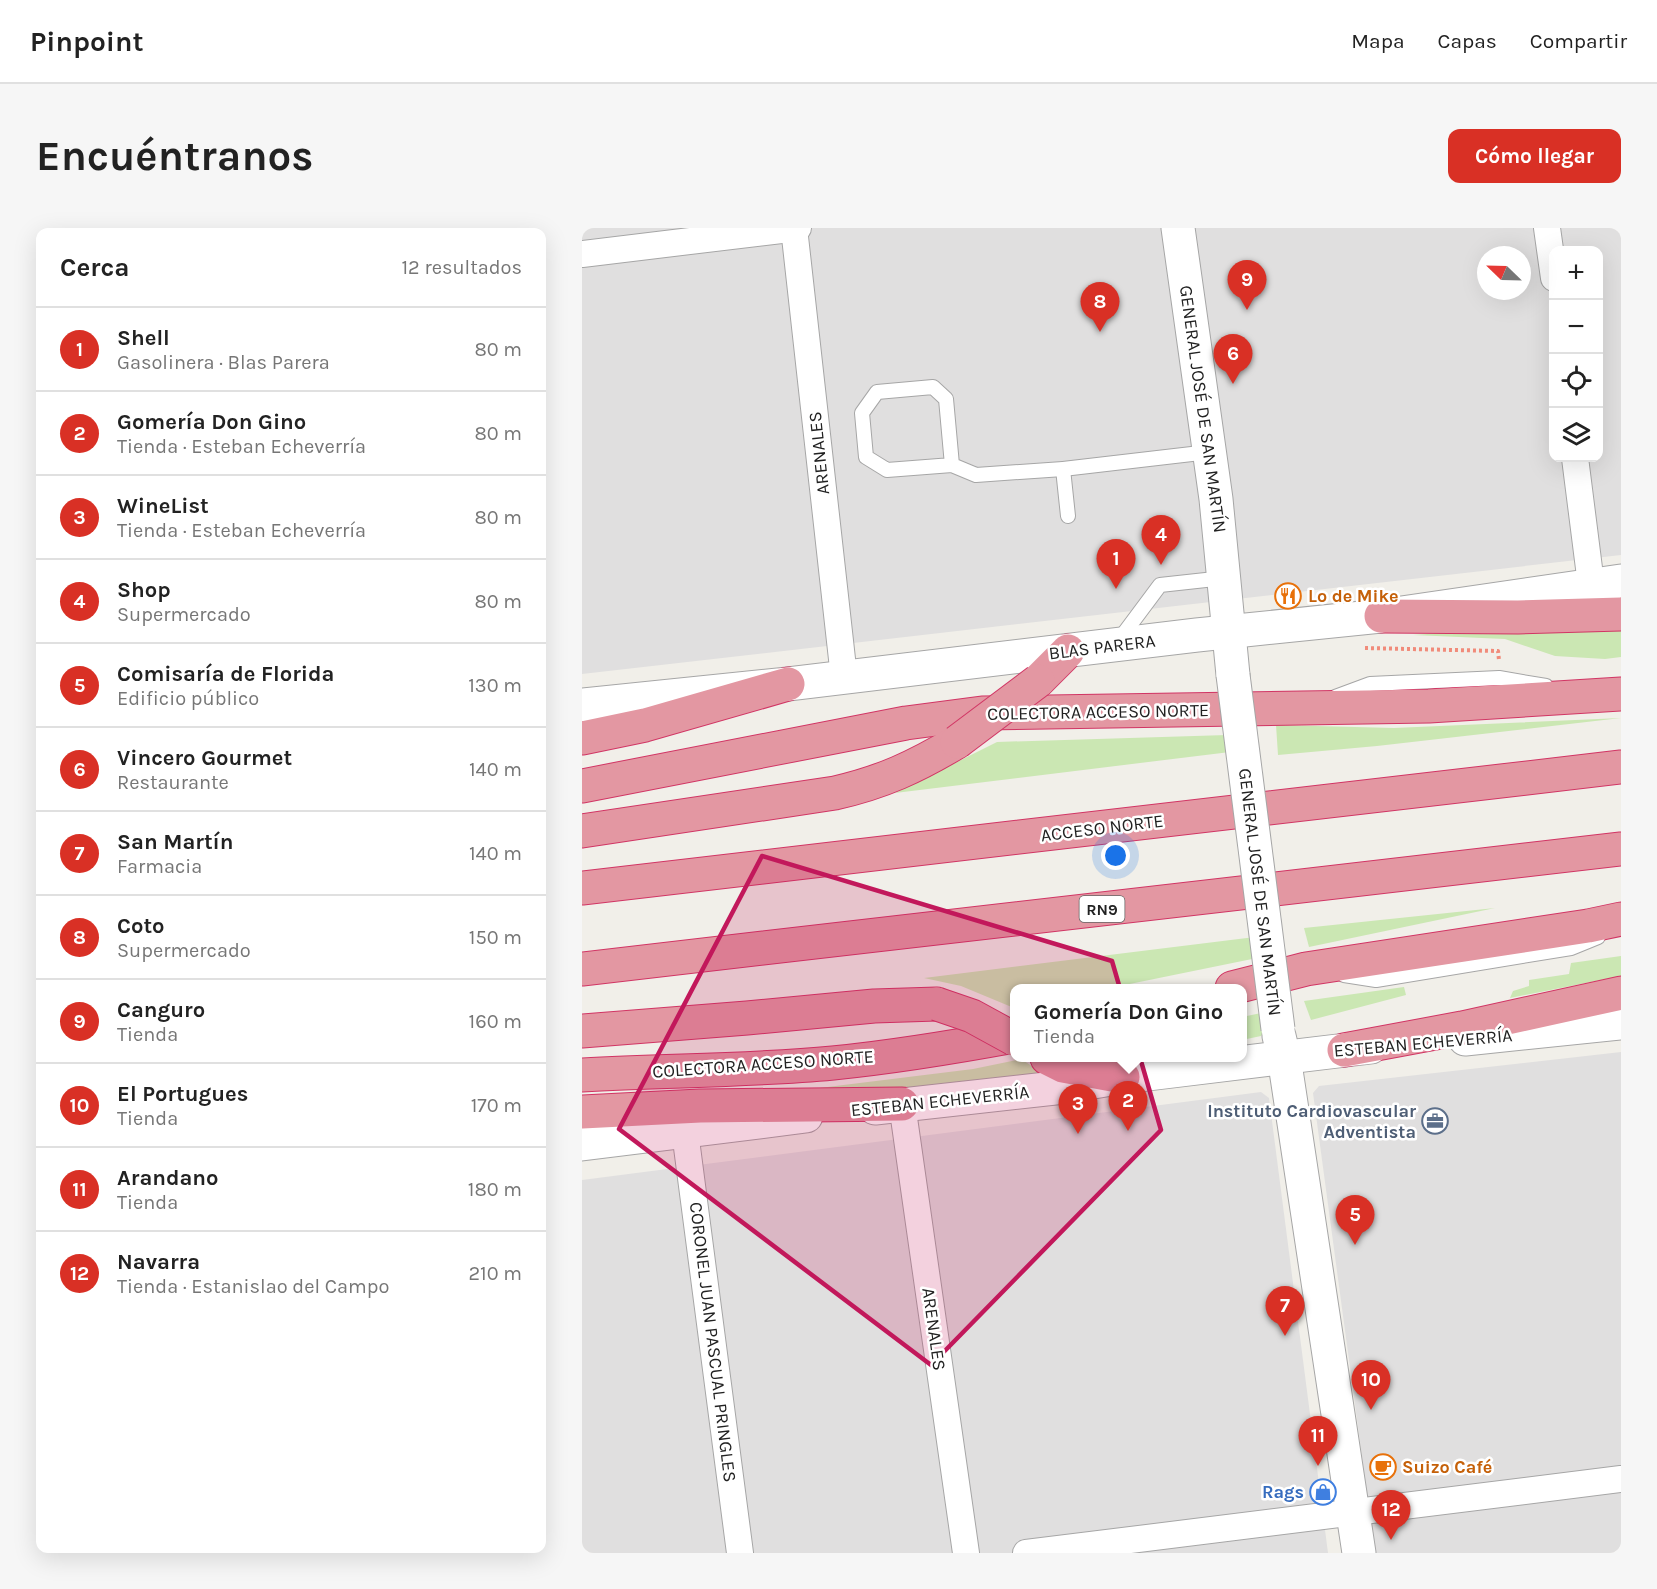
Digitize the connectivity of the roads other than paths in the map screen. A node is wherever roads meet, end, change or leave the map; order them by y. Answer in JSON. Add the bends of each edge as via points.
{"nodes":[{"id":1,"x":796,"y":228,"type":"edge"},
{"id":2,"x":1178,"y":228,"type":"edge"},
{"id":3,"x":1547,"y":228,"type":"edge"},
{"id":4,"x":1550,"y":246,"type":"edge"},
{"id":5,"x":582,"y":254,"type":"edge"},
{"id":6,"x":1209,"y":452,"type":"junction"},
{"id":7,"x":1576,"y":462,"type":"edge"},
{"id":8,"x":952,"y":465,"type":"junction"},
{"id":9,"x":1063,"y":468,"type":"junction"},
{"id":10,"x":1068,"y":516,"type":"dead end"},
{"id":11,"x":1224,"y":578,"type":"junction"},
{"id":12,"x":1606,"y":582,"type":"edge"},
{"id":13,"x":1621,"y":614,"type":"edge"},
{"id":14,"x":1381,"y":616,"type":"junction"},
{"id":15,"x":1230,"y":632,"type":"junction"},
{"id":16,"x":1115,"y":645,"type":"junction"},
{"id":17,"x":1068,"y":651,"type":"junction"},
{"id":18,"x":844,"y":677,"type":"junction"},
{"id":19,"x":788,"y":684,"type":"junction"},
{"id":20,"x":1613,"y":695,"type":"edge"},
{"id":21,"x":582,"y":705,"type":"edge"},
{"id":22,"x":582,"y":738,"type":"edge"},
{"id":23,"x":1621,"y":767,"type":"edge"},
{"id":24,"x":582,"y":786,"type":"edge"},
{"id":25,"x":582,"y":831,"type":"edge"},
{"id":26,"x":1621,"y":849,"type":"edge"},
{"id":27,"x":582,"y":888,"type":"edge"},
{"id":28,"x":1621,"y":919,"type":"edge"},
{"id":29,"x":1621,"y":927,"type":"edge"},
{"id":30,"x":582,"y":969,"type":"edge"},
{"id":31,"x":1306,"y":969,"type":"junction"},
{"id":32,"x":1247,"y":984,"type":"edge"},
{"id":33,"x":1621,"y":993,"type":"edge"},
{"id":34,"x":1621,"y":1023,"type":"edge"},
{"id":35,"x":582,"y":1031,"type":"edge"},
{"id":36,"x":1010,"y":1035,"type":"edge"},
{"id":37,"x":1010,"y":1038,"type":"edge"},
{"id":38,"x":1281,"y":1043,"type":"junction"},
{"id":39,"x":1247,"y":1050,"type":"edge"},
{"id":40,"x":1344,"y":1050,"type":"junction"},
{"id":41,"x":1055,"y":1062,"type":"edge"},
{"id":42,"x":1193,"y":1062,"type":"edge"},
{"id":43,"x":582,"y":1075,"type":"edge"},
{"id":44,"x":1123,"y":1077,"type":"junction"},
{"id":45,"x":902,"y":1104,"type":"junction"},
{"id":46,"x":582,"y":1112,"type":"edge"},
{"id":47,"x":685,"y":1132,"type":"junction"},
{"id":48,"x":582,"y":1144,"type":"edge"},
{"id":49,"x":1621,"y":1479,"type":"edge"},
{"id":50,"x":1354,"y":1512,"type":"junction"},
{"id":51,"x":740,"y":1553,"type":"edge"},
{"id":52,"x":966,"y":1553,"type":"edge"},
{"id":53,"x":1026,"y":1553,"type":"edge"},
{"id":54,"x":1359,"y":1553,"type":"edge"}],
"edges":[{"from":1,"to":5,"type":"street"},
{"from":1,"to":18,"type":"street","name":"ARENALES"},
{"from":2,"to":6,"type":"street","name":"GENERAL JOSÉ DE SAN MARTÍN"},
{"from":3,"to":4,"type":"street"},
{"from":6,"to":9,"type":"lane"},
{"from":6,"to":11,"type":"street","name":"GENERAL JOSÉ DE SAN MARTÍN"},
{"from":7,"to":12,"type":"street"},
{"from":8,"to":8,"type":"lane","via":[[887,470],[866,458],[862,413],[878,393],[933,387],[946,399]]},
{"from":8,"to":9,"type":"lane","via":[[976,475]]},
{"from":9,"to":10,"type":"lane"},
{"from":11,"to":15,"type":"street","name":"GENERAL JOSÉ DE SAN MARTÍN"},
{"from":11,"to":16,"type":"lane","via":[[1160,585]]},
{"from":12,"to":14,"type":"street","name":"BLAS PARERA"},
{"from":13,"to":14,"type":"highway"},
{"from":14,"to":15,"type":"street","name":"BLAS PARERA"},
{"from":15,"to":16,"type":"street","name":"BLAS PARERA"},
{"from":15,"to":38,"type":"street","name":"GENERAL JOSÉ DE SAN MARTÍN","bridge":true},
{"from":16,"to":17,"type":"street","name":"BLAS PARERA"},
{"from":17,"to":18,"type":"street","name":"BLAS PARERA"},
{"from":17,"to":25,"type":"highway","bridge":true,"via":[[1038,681],[957,742],[920,764],[866,786]]},
{"from":18,"to":19,"type":"street","name":"BLAS PARERA"},
{"from":19,"to":21,"type":"street","name":"BLAS PARERA"},
{"from":19,"to":22,"type":"highway"},
{"from":20,"to":24,"type":"highway","name":"COLECTORA ACCESO NORTE","via":[[1429,706],[982,713],[906,723]]},
{"from":23,"to":27,"type":"highway","name":"ACCESO NORTE"},
{"from":26,"to":30,"type":"highway","number":"RN9"},
{"from":28,"to":31,"type":"highway"},
{"from":29,"to":31,"type":"lane","via":[[1570,948],[1376,980]]},
{"from":31,"to":32,"type":"highway"},
{"from":33,"to":40,"type":"highway"},
{"from":34,"to":40,"type":"street","name":"ESTEBAN ECHEVERRÍA"},
{"from":35,"to":36,"type":"highway","bridge":true,"via":[[937,1004]]},
{"from":37,"to":43,"type":"highway","name":"COLECTORA ACCESO NORTE","via":[[832,1063]]},
{"from":38,"to":39,"type":"street","name":"ESTEBAN ECHEVERRÍA"},
{"from":38,"to":40,"type":"street","name":"ESTEBAN ECHEVERRÍA"},
{"from":38,"to":50,"type":"street","name":"GENERAL JOSÉ DE SAN MARTÍN"},
{"from":41,"to":44,"type":"highway"},
{"from":42,"to":44,"type":"street","name":"ESTEBAN ECHEVERRÍA"},
{"from":44,"to":45,"type":"street","name":"ESTEBAN ECHEVERRÍA"},
{"from":45,"to":46,"type":"highway","via":[[700,1106]]},
{"from":45,"to":47,"type":"street","name":"ESTEBAN ECHEVERRÍA"},
{"from":45,"to":52,"type":"street","name":"ARENALES"},
{"from":47,"to":48,"type":"street","name":"ESTEBAN ECHEVERRÍA"},
{"from":47,"to":51,"type":"street","name":"CORONEL JUAN PASCUAL PRINGLES"},
{"from":49,"to":50,"type":"street"},
{"from":50,"to":53,"type":"street"},
{"from":50,"to":54,"type":"street","name":"GENERAL JOSÉ DE SAN MARTÍN"}]}
